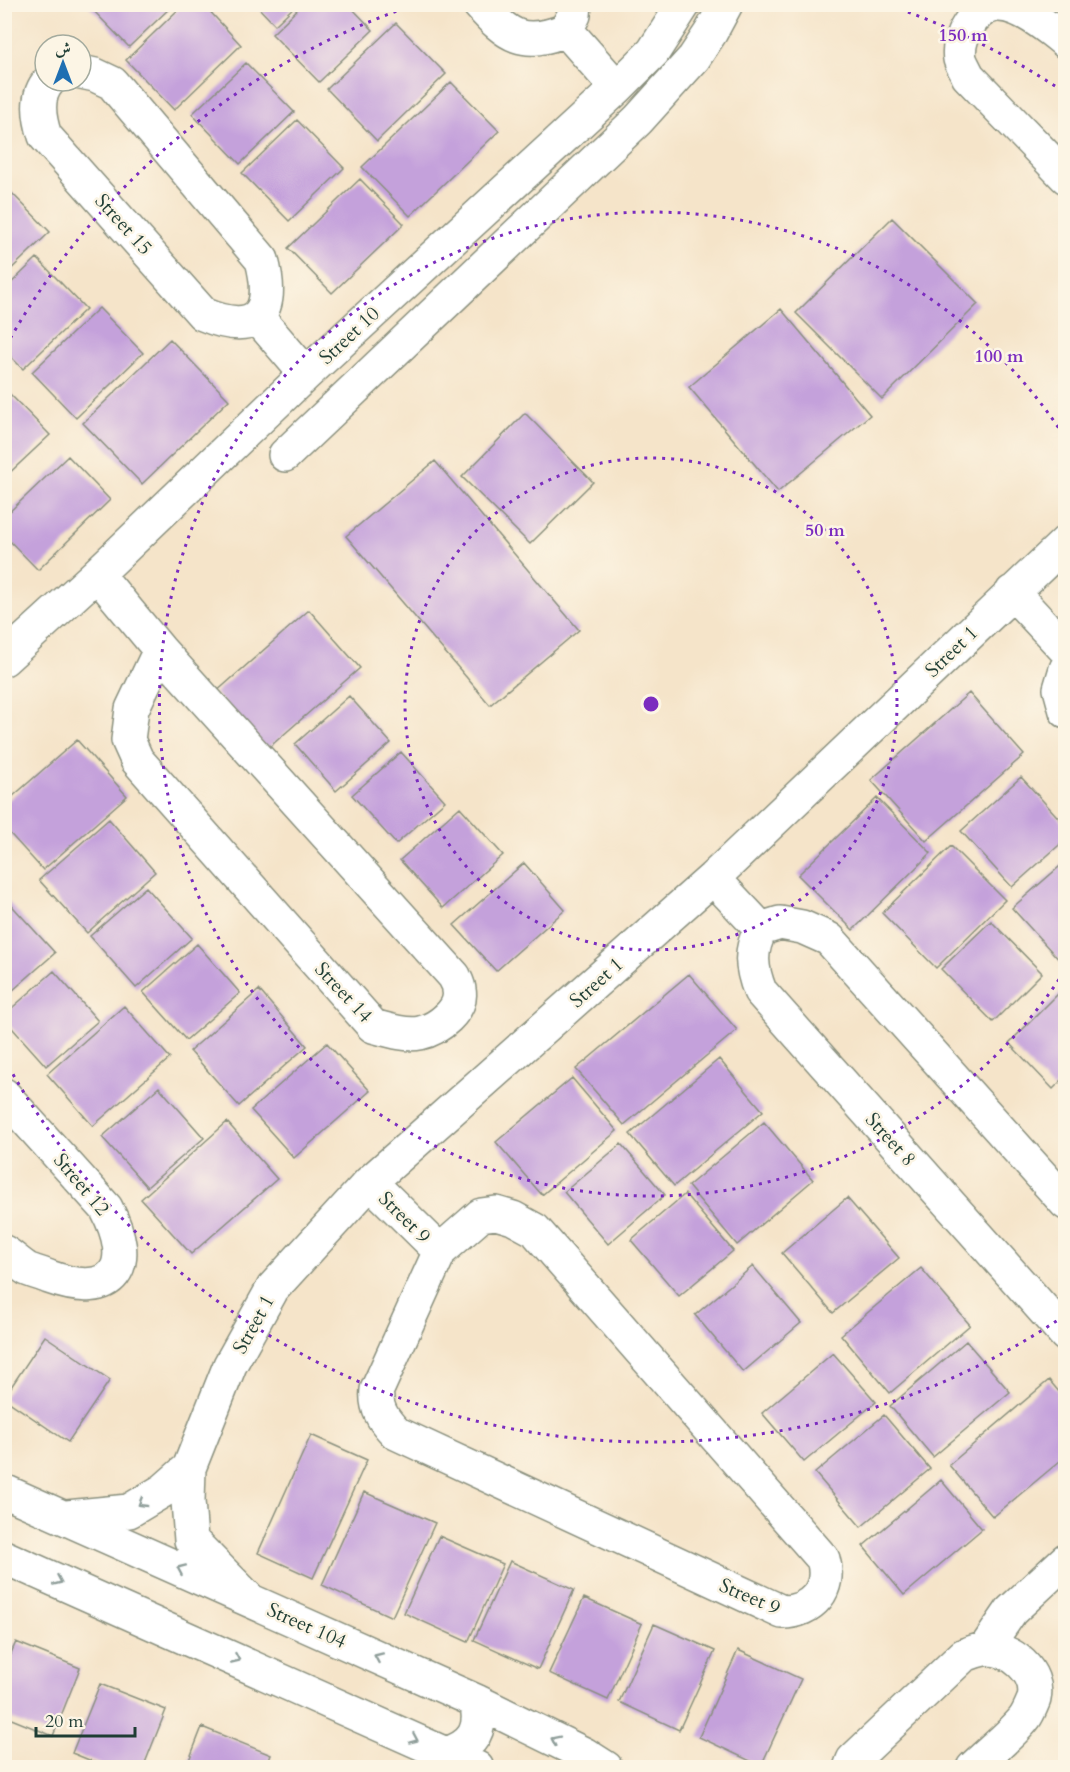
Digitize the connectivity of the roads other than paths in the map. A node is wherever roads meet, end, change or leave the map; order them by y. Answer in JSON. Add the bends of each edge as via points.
{"nodes":[{"id":1,"x":479,"y":4,"type":"edge"},
{"id":2,"x":684,"y":4,"type":"edge"},
{"id":3,"x":726,"y":4,"type":"edge"},
{"id":4,"x":997,"y":5,"type":"edge"},
{"id":5,"x":959,"y":14,"type":"edge"},
{"id":6,"x":571,"y":17,"type":"edge"},
{"id":7,"x":1065,"y":42,"type":"edge"},
{"id":8,"x":93,"y":75,"type":"edge"},
{"id":9,"x":617,"y":88,"type":"junction"},
{"id":10,"x":43,"y":93,"type":"edge"},
{"id":11,"x":1065,"y":177,"type":"edge"},
{"id":12,"x":258,"y":318,"type":"junction"},
{"id":13,"x":306,"y":374,"type":"junction"},
{"id":14,"x":285,"y":455,"type":"dead end"},
{"id":15,"x":1065,"y":542,"type":"edge"},
{"id":16,"x":97,"y":574,"type":"junction"},
{"id":17,"x":1012,"y":592,"type":"junction"},
{"id":18,"x":160,"y":650,"type":"junction"},
{"id":19,"x":1065,"y":650,"type":"edge"},
{"id":20,"x":4,"y":659,"type":"edge"},
{"id":21,"x":1065,"y":669,"type":"edge"},
{"id":22,"x":1065,"y":711,"type":"edge"},
{"id":23,"x":713,"y":878,"type":"junction"},
{"id":24,"x":761,"y":929,"type":"junction"},
{"id":25,"x":4,"y":1095,"type":"edge"},
{"id":26,"x":370,"y":1182,"type":"junction"},
{"id":27,"x":1065,"y":1203,"type":"edge"},
{"id":28,"x":440,"y":1251,"type":"junction"},
{"id":29,"x":4,"y":1252,"type":"edge"},
{"id":30,"x":1065,"y":1335,"type":"edge"},
{"id":31,"x":189,"y":1468,"type":"junction"},
{"id":32,"x":4,"y":1491,"type":"edge"},
{"id":33,"x":64,"y":1517,"type":"junction"},
{"id":34,"x":4,"y":1557,"type":"edge"},
{"id":35,"x":1065,"y":1560,"type":"edge"},
{"id":36,"x":250,"y":1600,"type":"junction"},
{"id":37,"x":985,"y":1649,"type":"junction"},
{"id":38,"x":476,"y":1701,"type":"junction"},
{"id":39,"x":446,"y":1754,"type":"junction"},
{"id":40,"x":477,"y":1767,"type":"edge"},
{"id":41,"x":606,"y":1767,"type":"edge"},
{"id":42,"x":850,"y":1767,"type":"edge"},
{"id":43,"x":973,"y":1767,"type":"edge"}],
"edges":[{"from":1,"to":6,"type":"street","via":[[500,28],[527,38],[547,38]]},
{"from":2,"to":9,"type":"street","name":"Street 10","via":[[653,52]]},
{"from":3,"to":14,"type":"street","via":[[694,58],[638,120]]},
{"from":4,"to":5,"type":"street"},
{"from":4,"to":7,"type":"street","via":[[1018,9],[1035,18]]},
{"from":5,"to":11,"type":"street","via":[[960,59],[968,76]]},
{"from":6,"to":9,"type":"street"},
{"from":8,"to":12,"type":"street","via":[[112,83],[262,260],[267,295]]},
{"from":9,"to":13,"type":"street","name":"Street 10"},
{"from":10,"to":12,"type":"street","name":"Street 15","via":[[39,117],[45,136],[203,314],[233,323]]},
{"from":12,"to":13,"type":"street"},
{"from":13,"to":16,"type":"street","name":"Street 10"},
{"from":15,"to":17,"type":"street","name":"Street 1"},
{"from":16,"to":18,"type":"street","name":"Street 14"},
{"from":16,"to":20,"type":"street","name":"Street 10"},
{"from":17,"to":19,"type":"street"},
{"from":17,"to":23,"type":"street","name":"Street 1"},
{"from":18,"to":18,"type":"street","name":"Street 14","via":[[132,709],[128,740],[137,760],[373,1026],[419,1033],[436,1028],[450,1016],[459,999],[454,976]]},
{"from":21,"to":22,"type":"street","via":[[1060,689]]},
{"from":23,"to":24,"type":"street"},
{"from":23,"to":26,"type":"street","name":"Street 1"},
{"from":24,"to":27,"type":"street","via":[[780,923],[802,927],[829,939]]},
{"from":24,"to":30,"type":"street","name":"Street 8","via":[[753,944],[752,959],[760,991]]},
{"from":25,"to":29,"type":"street","name":"Street 12","via":[[106,1208],[120,1242],[120,1264],[111,1277],[98,1285],[81,1286],[28,1269]]},
{"from":26,"to":28,"type":"street","name":"Street 9"},
{"from":26,"to":31,"type":"street","name":"Street 1","via":[[273,1288],[230,1365]]},
{"from":28,"to":28,"type":"street","name":"Street 9","via":[[377,1390],[380,1414],[396,1433],[782,1612],[795,1612],[814,1601],[824,1582],[823,1559],[535,1230],[504,1215],[481,1215]]},
{"from":31,"to":33,"type":"street","name":"Street 1","one_way":true,"via":[[164,1490],[129,1511]]},
{"from":31,"to":36,"type":"street","name":"Street 1","via":[[191,1540]]},
{"from":32,"to":33,"type":"street","name":"Street 104"},
{"from":36,"to":33,"type":"street","name":"Street 104","one_way":true},
{"from":34,"to":39,"type":"street","one_way":true},
{"from":35,"to":37,"type":"street","via":[[1011,1611]]},
{"from":38,"to":36,"type":"street","name":"Street 104","one_way":true},
{"from":37,"to":42,"type":"street","via":[[964,1655]]},
{"from":37,"to":43,"type":"street","via":[[1002,1651],[1018,1659],[1031,1678],[1034,1698],[1025,1718]]},
{"from":38,"to":39,"type":"street","via":[[479,1714],[474,1737]]},
{"from":41,"to":38,"type":"street","name":"Street 104","one_way":true},
{"from":39,"to":40,"type":"street"}]}
